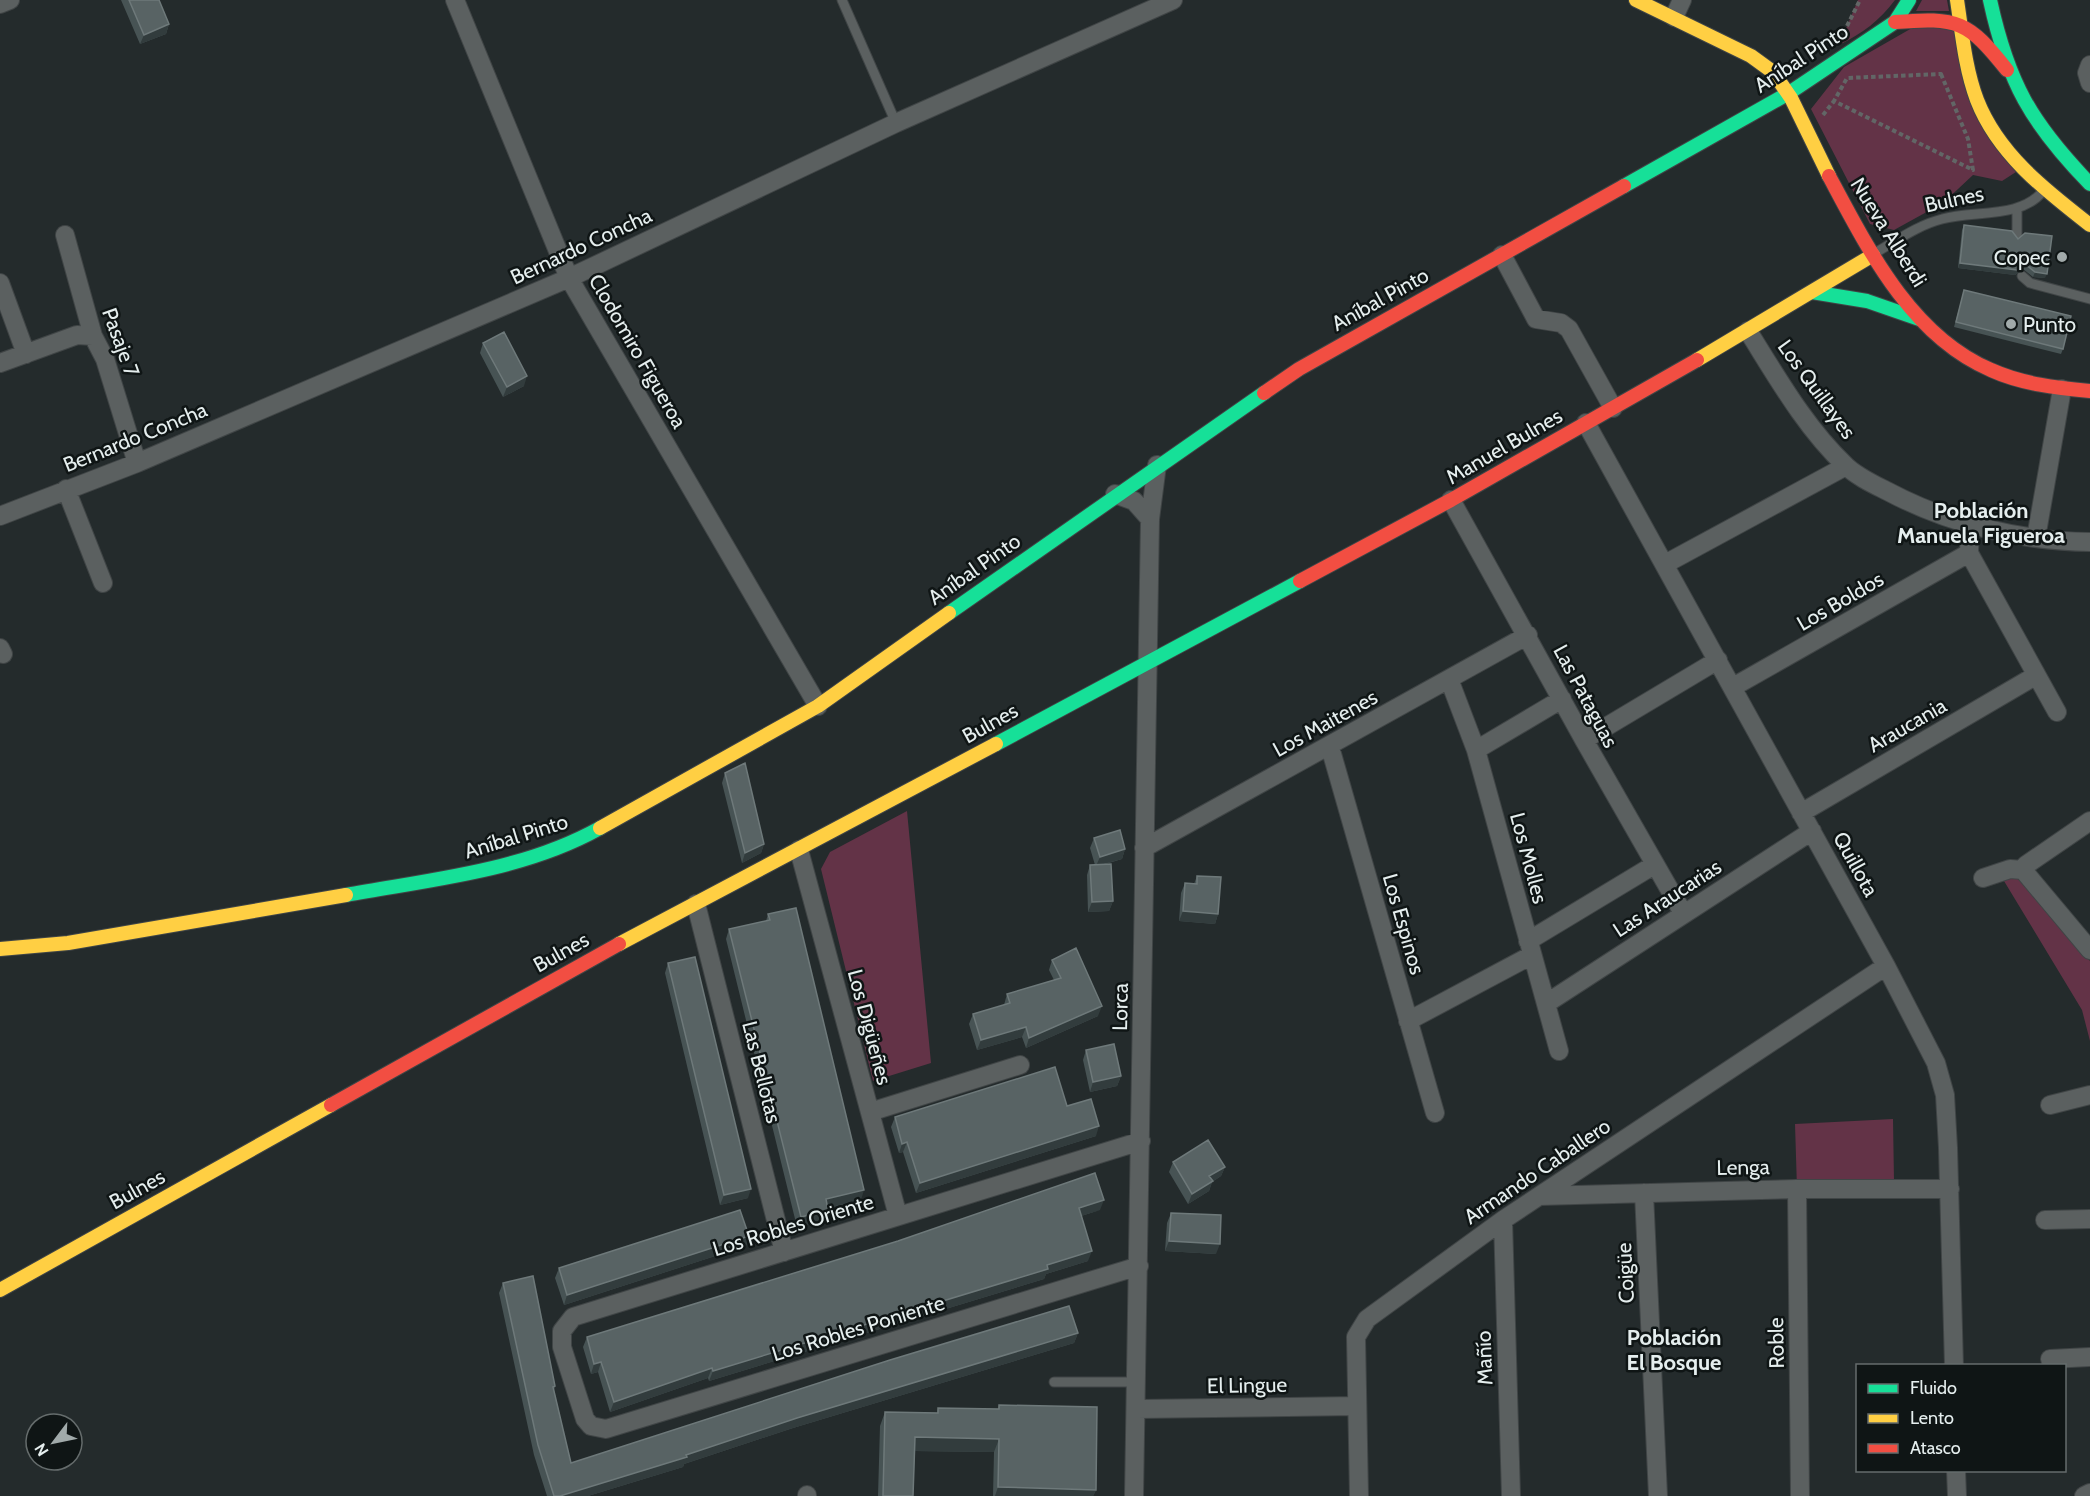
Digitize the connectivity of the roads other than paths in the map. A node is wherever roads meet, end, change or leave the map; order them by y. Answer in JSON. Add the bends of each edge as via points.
{"nodes":[{"id":1,"x":9,"y":0,"type":"edge"},
{"id":2,"x":455,"y":0,"type":"edge"},
{"id":3,"x":842,"y":0,"type":"edge"},
{"id":4,"x":1173,"y":0,"type":"edge"},
{"id":5,"x":1636,"y":0,"type":"edge"},
{"id":6,"x":1682,"y":0,"type":"edge"},
{"id":7,"x":1909,"y":0,"type":"edge"},
{"id":8,"x":1957,"y":0,"type":"edge"},
{"id":9,"x":1990,"y":0,"type":"edge"},
{"id":10,"x":0,"y":4,"type":"edge"},
{"id":11,"x":1674,"y":17,"type":"junction"},
{"id":12,"x":1895,"y":22,"type":"junction"},
{"id":13,"x":1960,"y":22,"type":"junction"},
{"id":14,"x":2090,"y":65,"type":"edge"},
{"id":15,"x":2007,"y":70,"type":"junction"},
{"id":16,"x":2090,"y":83,"type":"edge"},
{"id":17,"x":1789,"y":93,"type":"junction"},
{"id":18,"x":896,"y":123,"type":"junction"},
{"id":19,"x":2090,"y":183,"type":"edge"},
{"id":20,"x":2044,"y":190,"type":"junction"},
{"id":21,"x":2017,"y":208,"type":"junction"},
{"id":22,"x":2090,"y":225,"type":"edge"},
{"id":23,"x":65,"y":235,"type":"dead end"},
{"id":24,"x":2017,"y":237,"type":"edge"},
{"id":25,"x":1502,"y":255,"type":"junction"},
{"id":26,"x":1873,"y":255,"type":"junction"},
{"id":27,"x":2022,"y":276,"type":"dead end"},
{"id":28,"x":569,"y":278,"type":"junction"},
{"id":29,"x":0,"y":283,"type":"edge"},
{"id":30,"x":1812,"y":292,"type":"junction"},
{"id":31,"x":2090,"y":299,"type":"edge"},
{"id":32,"x":1925,"y":322,"type":"junction"},
{"id":33,"x":1748,"y":331,"type":"junction"},
{"id":34,"x":93,"y":336,"type":"junction"},
{"id":35,"x":26,"y":354,"type":"junction"},
{"id":36,"x":0,"y":363,"type":"edge"},
{"id":37,"x":2062,"y":389,"type":"junction"},
{"id":38,"x":2090,"y":391,"type":"edge"},
{"id":39,"x":1613,"y":408,"type":"junction"},
{"id":40,"x":1586,"y":423,"type":"junction"},
{"id":41,"x":137,"y":463,"type":"junction"},
{"id":42,"x":1156,"y":465,"type":"junction"},
{"id":43,"x":1845,"y":466,"type":"junction"},
{"id":44,"x":66,"y":489,"type":"junction"},
{"id":45,"x":1115,"y":494,"type":"junction"},
{"id":46,"x":1451,"y":500,"type":"junction"},
{"id":47,"x":0,"y":516,"type":"edge"},
{"id":48,"x":1150,"y":519,"type":"junction"},
{"id":49,"x":1970,"y":526,"type":"junction"},
{"id":50,"x":2036,"y":538,"type":"junction"},
{"id":51,"x":2090,"y":542,"type":"edge"},
{"id":52,"x":1969,"y":553,"type":"junction"},
{"id":53,"x":1665,"y":564,"type":"junction"},
{"id":54,"x":104,"y":584,"type":"dead end"},
{"id":55,"x":1528,"y":635,"type":"junction"},
{"id":56,"x":1149,"y":660,"type":"junction"},
{"id":57,"x":1718,"y":660,"type":"junction"},
{"id":58,"x":2035,"y":676,"type":"junction"},
{"id":59,"x":1449,"y":679,"type":"junction"},
{"id":60,"x":1733,"y":687,"type":"junction"},
{"id":61,"x":1563,"y":699,"type":"junction"},
{"id":62,"x":818,"y":706,"type":"junction"},
{"id":63,"x":2057,"y":712,"type":"dead end"},
{"id":64,"x":1584,"y":740,"type":"junction"},
{"id":65,"x":1330,"y":747,"type":"junction"},
{"id":66,"x":1476,"y":750,"type":"junction"},
{"id":67,"x":1801,"y":813,"type":"junction"},
{"id":68,"x":2090,"y":821,"type":"edge"},
{"id":69,"x":1812,"y":831,"type":"junction"},
{"id":70,"x":1144,"y":848,"type":"junction"},
{"id":71,"x":799,"y":850,"type":"junction"},
{"id":72,"x":1654,"y":865,"type":"junction"},
{"id":73,"x":2023,"y":870,"type":"junction"},
{"id":74,"x":1983,"y":878,"type":"dead end"},
{"id":75,"x":696,"y":904,"type":"junction"},
{"id":76,"x":1683,"y":913,"type":"junction"},
{"id":77,"x":1530,"y":948,"type":"junction"},
{"id":78,"x":0,"y":949,"type":"edge"},
{"id":79,"x":2090,"y":950,"type":"edge"},
{"id":80,"x":1886,"y":966,"type":"junction"},
{"id":81,"x":1547,"y":1003,"type":"junction"},
{"id":82,"x":1408,"y":1021,"type":"junction"},
{"id":83,"x":1559,"y":1052,"type":"dead end"},
{"id":84,"x":1020,"y":1065,"type":"dead end"},
{"id":85,"x":2090,"y":1095,"type":"edge"},
{"id":86,"x":2050,"y":1105,"type":"dead end"},
{"id":87,"x":870,"y":1112,"type":"junction"},
{"id":88,"x":1435,"y":1113,"type":"dead end"},
{"id":89,"x":1141,"y":1141,"type":"junction"},
{"id":90,"x":1797,"y":1189,"type":"junction"},
{"id":91,"x":1950,"y":1189,"type":"junction"},
{"id":92,"x":1644,"y":1192,"type":"junction"},
{"id":93,"x":1537,"y":1196,"type":"junction"},
{"id":94,"x":898,"y":1216,"type":"junction"},
{"id":95,"x":2090,"y":1218,"type":"edge"},
{"id":96,"x":1503,"y":1220,"type":"junction"},
{"id":97,"x":2045,"y":1220,"type":"dead end"},
{"id":98,"x":783,"y":1252,"type":"junction"},
{"id":99,"x":1138,"y":1266,"type":"junction"},
{"id":100,"x":0,"y":1290,"type":"edge"},
{"id":101,"x":2090,"y":1357,"type":"edge"},
{"id":102,"x":2050,"y":1359,"type":"dead end"},
{"id":103,"x":1954,"y":1364,"type":"edge"},
{"id":104,"x":1054,"y":1382,"type":"dead end"},
{"id":105,"x":1137,"y":1382,"type":"junction"},
{"id":106,"x":1357,"y":1406,"type":"junction"},
{"id":107,"x":1137,"y":1409,"type":"junction"},
{"id":108,"x":591,"y":1426,"type":"joint"},
{"id":109,"x":1956,"y":1472,"type":"edge"},
{"id":110,"x":2090,"y":1493,"type":"edge"},
{"id":111,"x":1134,"y":1496,"type":"edge"},
{"id":112,"x":1359,"y":1496,"type":"edge"},
{"id":113,"x":1511,"y":1496,"type":"edge"},
{"id":114,"x":1658,"y":1496,"type":"edge"},
{"id":115,"x":1800,"y":1496,"type":"edge"},
{"id":116,"x":1957,"y":1496,"type":"edge"},
{"id":117,"x":2084,"y":1496,"type":"edge"}],
"edges":[{"from":1,"to":10,"type":"street"},
{"from":2,"to":28,"type":"street","name":"Clodomiro Figueroa"},
{"from":3,"to":18,"type":"lane"},
{"from":4,"to":18,"type":"street","name":"Bernardo Concha"},
{"from":5,"to":11,"type":"street","name":"Nueva Alberdi"},
{"from":6,"to":11,"type":"street"},
{"from":7,"to":12,"type":"street","name":"Aníbal Pinto"},
{"from":8,"to":13,"type":"street"},
{"from":9,"to":15,"type":"street"},
{"from":11,"to":17,"type":"street","name":"Nueva Alberdi","via":[[1755,58],[1773,72]]},
{"from":12,"to":13,"type":"street","name":"Aníbal Pinto"},
{"from":12,"to":17,"type":"street","name":"Aníbal Pinto"},
{"from":13,"to":15,"type":"street","via":[[1979,34]]},
{"from":13,"to":20,"type":"street","via":[[1978,102],[1999,138]]},
{"from":14,"to":16,"type":"street"},
{"from":15,"to":19,"type":"street","via":[[2018,97],[2037,125]]},
{"from":17,"to":25,"type":"street","name":"Aníbal Pinto"},
{"from":17,"to":26,"type":"street","name":"Nueva Alberdi","via":[[1808,137]]},
{"from":18,"to":28,"type":"street","name":"Bernardo Concha"},
{"from":20,"to":21,"type":"lane","name":"Bulnes","via":[[2036,201]]},
{"from":20,"to":22,"type":"street"},
{"from":21,"to":24,"type":"lane"},
{"from":21,"to":26,"type":"lane","name":"Bulnes","via":[[1940,219]]},
{"from":23,"to":34,"type":"street","name":"Pasaje 7"},
{"from":25,"to":39,"type":"street","via":[[1536,319],[1561,323],[1569,329]]},
{"from":25,"to":42,"type":"street","name":"Aníbal Pinto","via":[[1299,369]]},
{"from":26,"to":30,"type":"street","name":"Manuel Bulnes"},
{"from":26,"to":32,"type":"street","name":"Nueva Alberdi"},
{"from":27,"to":31,"type":"lane","via":[[2030,283]]},
{"from":28,"to":41,"type":"street","name":"Bernardo Concha"},
{"from":28,"to":62,"type":"street","name":"Clodomiro Figueroa"},
{"from":29,"to":35,"type":"street"},
{"from":30,"to":32,"type":"street","via":[[1869,301]]},
{"from":30,"to":33,"type":"street","name":"Manuel Bulnes"},
{"from":32,"to":37,"type":"street","name":"Nueva Alberdi","via":[[1953,348],[1981,366]]},
{"from":33,"to":39,"type":"street","name":"Manuel Bulnes"},
{"from":33,"to":43,"type":"street","name":"Los Quillayes","via":[[1811,427]]},
{"from":34,"to":35,"type":"street","via":[[77,335]]},
{"from":34,"to":41,"type":"street","name":"Pasaje 7","via":[[105,359]]},
{"from":35,"to":36,"type":"street"},
{"from":37,"to":38,"type":"street","name":"Nueva Alberdi"},
{"from":37,"to":50,"type":"street"},
{"from":39,"to":40,"type":"street","name":"Manuel Bulnes"},
{"from":40,"to":46,"type":"street","name":"Manuel Bulnes"},
{"from":40,"to":53,"type":"street","name":"Quillota"},
{"from":41,"to":44,"type":"street","name":"Bernardo Concha"},
{"from":42,"to":45,"type":"street","name":"Aníbal Pinto"},
{"from":42,"to":48,"type":"street","name":"Lorca"},
{"from":43,"to":49,"type":"street","name":"Los Quillayes","via":[[1910,503]]},
{"from":43,"to":53,"type":"street"},
{"from":44,"to":47,"type":"street","name":"Bernardo Concha"},
{"from":44,"to":54,"type":"street"},
{"from":45,"to":48,"type":"street","via":[[1134,501]]},
{"from":45,"to":62,"type":"street","name":"Aníbal Pinto"},
{"from":46,"to":55,"type":"street","name":"Las Pataguas"},
{"from":46,"to":56,"type":"street","name":"Manuel Bulnes"},
{"from":48,"to":56,"type":"street","name":"Lorca"},
{"from":49,"to":50,"type":"street","name":"Los Quillayes"},
{"from":49,"to":52,"type":"street"},
{"from":50,"to":51,"type":"street","name":"Los Quillayes"},
{"from":52,"to":58,"type":"street"},
{"from":52,"to":60,"type":"street","name":"Los Boldos"},
{"from":53,"to":57,"type":"street","name":"Quillota"},
{"from":55,"to":59,"type":"street","name":"Los Maitenes"},
{"from":55,"to":61,"type":"street","name":"Las Pataguas"},
{"from":56,"to":70,"type":"street","name":"Lorca"},
{"from":56,"to":71,"type":"street","name":"Bulnes"},
{"from":57,"to":60,"type":"street","name":"Quillota"},
{"from":57,"to":64,"type":"street"},
{"from":58,"to":63,"type":"street"},
{"from":58,"to":67,"type":"street","name":"Araucania"},
{"from":59,"to":65,"type":"street","name":"Los Maitenes"},
{"from":59,"to":66,"type":"street","name":"Los Molles"},
{"from":60,"to":67,"type":"street","name":"Quillota"},
{"from":61,"to":64,"type":"street","name":"Las Pataguas"},
{"from":61,"to":66,"type":"street"},
{"from":62,"to":78,"type":"street","name":"Aníbal Pinto","via":[[566,847],[498,868],[68,943]]},
{"from":64,"to":72,"type":"street","name":"Las Pataguas"},
{"from":65,"to":70,"type":"street","name":"Los Maitenes"},
{"from":65,"to":82,"type":"street","name":"Los Espinos"},
{"from":66,"to":77,"type":"street","name":"Los Molles"},
{"from":67,"to":69,"type":"street","name":"Quillota"},
{"from":68,"to":73,"type":"street"},
{"from":69,"to":76,"type":"street","name":"Las Araucarias"},
{"from":69,"to":80,"type":"street","name":"Quillota"},
{"from":70,"to":89,"type":"street","name":"Lorca"},
{"from":71,"to":75,"type":"street","name":"Bulnes"},
{"from":71,"to":87,"type":"street","name":"Los Digüeñes"},
{"from":72,"to":76,"type":"street","name":"Las Pataguas"},
{"from":72,"to":77,"type":"street","name":"Las Araucarias"},
{"from":73,"to":74,"type":"street","via":[[2010,869]]},
{"from":73,"to":79,"type":"street"},
{"from":75,"to":98,"type":"street","name":"Las Bellotas"},
{"from":75,"to":100,"type":"street","name":"Bulnes","via":[[596,956]]},
{"from":76,"to":81,"type":"street","name":"Las Araucarias"},
{"from":77,"to":81,"type":"street","name":"Los Molles"},
{"from":77,"to":82,"type":"street","name":"Las Araucarias"},
{"from":80,"to":91,"type":"street","name":"Quillota","via":[[1936,1063],[1945,1095]]},
{"from":80,"to":93,"type":"street","name":"Armando Caballero"},
{"from":81,"to":83,"type":"street","name":"Los Molles"},
{"from":82,"to":88,"type":"street","name":"Los Espinos"},
{"from":84,"to":87,"type":"street"},
{"from":85,"to":86,"type":"street"},
{"from":87,"to":94,"type":"street","name":"Los Digüeñes"},
{"from":89,"to":94,"type":"street","name":"Los Robles Oriente"},
{"from":89,"to":99,"type":"street","name":"Lorca"},
{"from":90,"to":91,"type":"street","name":"Lenga"},
{"from":90,"to":92,"type":"street","name":"Lenga"},
{"from":90,"to":115,"type":"street","name":"Roble"},
{"from":91,"to":103,"type":"street","name":"Quillota"},
{"from":92,"to":93,"type":"street","name":"Lenga"},
{"from":92,"to":114,"type":"street","name":"Coigüe"},
{"from":93,"to":96,"type":"street","name":"Armando Caballero"},
{"from":94,"to":98,"type":"street","name":"Los Robles Oriente"},
{"from":95,"to":97,"type":"street"},
{"from":96,"to":106,"type":"street","name":"Armando Caballero","via":[[1380,1307],[1360,1326],[1356,1336]]},
{"from":96,"to":113,"type":"street","name":"Mañío"},
{"from":98,"to":108,"type":"street","name":"Los Robles Oriente","via":[[568,1320],[562,1331],[562,1347],[581,1409]]},
{"from":99,"to":105,"type":"street","name":"Lorca"},
{"from":99,"to":108,"type":"street","name":"Los Robles Poniente","via":[[613,1427]]},
{"from":101,"to":102,"type":"street"},
{"from":104,"to":105,"type":"lane"},
{"from":105,"to":107,"type":"street","name":"Lorca"},
{"from":106,"to":107,"type":"street","name":"El Lingue"},
{"from":106,"to":112,"type":"street","name":"Armando Caballero"},
{"from":107,"to":111,"type":"street","name":"Lorca"},
{"from":109,"to":116,"type":"street"},
{"from":110,"to":117,"type":"street"}]}
